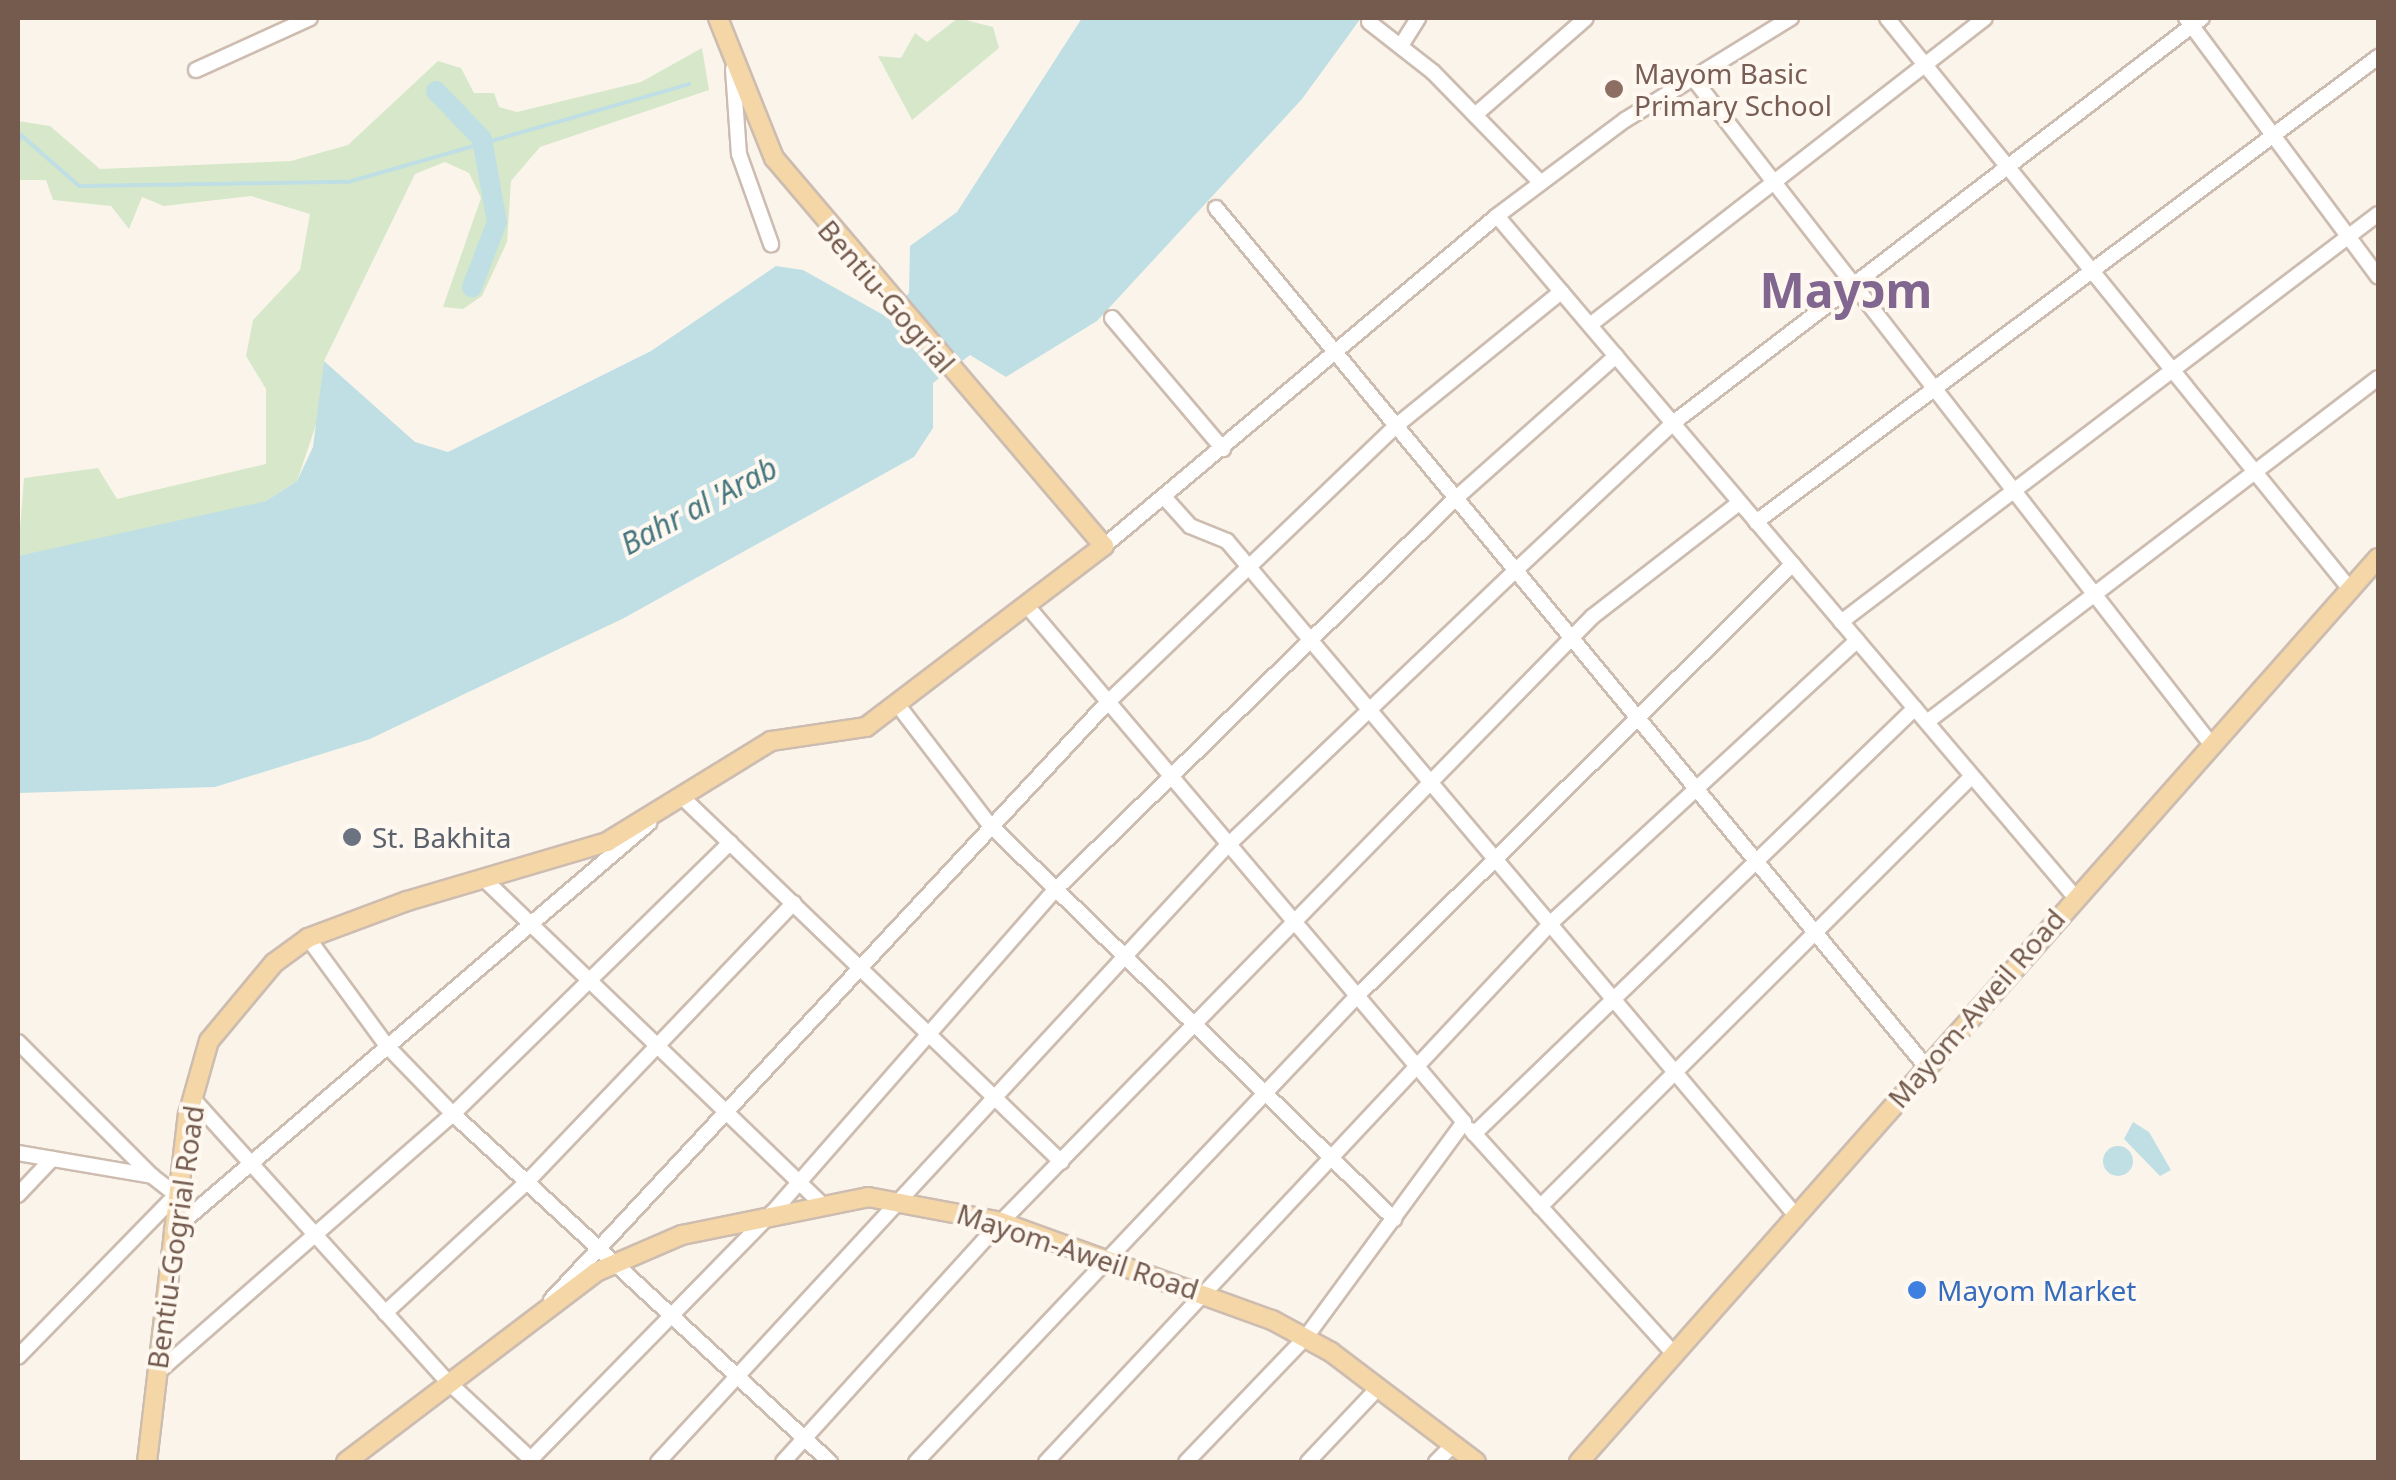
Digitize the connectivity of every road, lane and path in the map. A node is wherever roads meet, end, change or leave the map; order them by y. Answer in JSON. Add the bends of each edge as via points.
{"nodes":[{"id":1,"x":310,"y":18,"type":"edge"},
{"id":2,"x":718,"y":18,"type":"edge"},
{"id":3,"x":1418,"y":18,"type":"edge"},
{"id":4,"x":1586,"y":18,"type":"edge"},
{"id":5,"x":1791,"y":18,"type":"edge"},
{"id":6,"x":1887,"y":18,"type":"edge"},
{"id":7,"x":1985,"y":18,"type":"edge"},
{"id":8,"x":2194,"y":20,"type":"edge"},
{"id":9,"x":1369,"y":22,"type":"dead end"},
{"id":10,"x":1402,"y":44,"type":"junction"},
{"id":11,"x":2378,"y":57,"type":"edge"},
{"id":12,"x":1925,"y":64,"type":"junction"},
{"id":13,"x":733,"y":69,"type":"junction"},
{"id":14,"x":196,"y":70,"type":"dead end"},
{"id":15,"x":1693,"y":78,"type":"junction"},
{"id":16,"x":1475,"y":115,"type":"junction"},
{"id":17,"x":2274,"y":135,"type":"junction"},
{"id":18,"x":2008,"y":167,"type":"junction"},
{"id":19,"x":1539,"y":181,"type":"junction"},
{"id":20,"x":1774,"y":182,"type":"junction"},
{"id":21,"x":1216,"y":208,"type":"dead end"},
{"id":22,"x":2378,"y":214,"type":"edge"},
{"id":23,"x":1497,"y":216,"type":"junction"},
{"id":24,"x":2348,"y":237,"type":"junction"},
{"id":25,"x":771,"y":244,"type":"dead end"},
{"id":26,"x":2092,"y":271,"type":"junction"},
{"id":27,"x":2378,"y":277,"type":"edge"},
{"id":28,"x":1854,"y":284,"type":"junction"},
{"id":29,"x":1561,"y":292,"type":"junction"},
{"id":30,"x":1112,"y":318,"type":"dead end"},
{"id":31,"x":1590,"y":326,"type":"junction"},
{"id":32,"x":1338,"y":355,"type":"junction"},
{"id":33,"x":1616,"y":356,"type":"junction"},
{"id":34,"x":2172,"y":370,"type":"junction"},
{"id":35,"x":2378,"y":378,"type":"edge"},
{"id":36,"x":1935,"y":388,"type":"junction"},
{"id":37,"x":1673,"y":423,"type":"junction"},
{"id":38,"x":1396,"y":426,"type":"junction"},
{"id":39,"x":1223,"y":449,"type":"junction"},
{"id":40,"x":2255,"y":472,"type":"junction"},
{"id":41,"x":2015,"y":490,"type":"junction"},
{"id":42,"x":1164,"y":497,"type":"junction"},
{"id":43,"x":1456,"y":498,"type":"junction"},
{"id":44,"x":1740,"y":502,"type":"junction"},
{"id":45,"x":1756,"y":522,"type":"junction"},
{"id":46,"x":1104,"y":546,"type":"junction"},
{"id":47,"x":2378,"y":558,"type":"edge"},
{"id":48,"x":1792,"y":564,"type":"junction"},
{"id":49,"x":1252,"y":570,"type":"junction"},
{"id":50,"x":1516,"y":570,"type":"junction"},
{"id":51,"x":2349,"y":588,"type":"junction"},
{"id":52,"x":2095,"y":594,"type":"junction"},
{"id":53,"x":1028,"y":607,"type":"junction"},
{"id":54,"x":1842,"y":622,"type":"junction"},
{"id":55,"x":1311,"y":638,"type":"junction"},
{"id":56,"x":1573,"y":640,"type":"junction"},
{"id":57,"x":1856,"y":640,"type":"junction"},
{"id":58,"x":1107,"y":703,"type":"junction"},
{"id":59,"x":1370,"y":707,"type":"junction"},
{"id":60,"x":1915,"y":708,"type":"junction"},
{"id":61,"x":901,"y":709,"type":"junction"},
{"id":62,"x":1636,"y":716,"type":"junction"},
{"id":63,"x":1926,"y":722,"type":"junction"},
{"id":64,"x":2211,"y":744,"type":"junction"},
{"id":65,"x":1972,"y":776,"type":"junction"},
{"id":66,"x":1169,"y":778,"type":"junction"},
{"id":67,"x":1432,"y":780,"type":"junction"},
{"id":68,"x":1693,"y":784,"type":"junction"},
{"id":69,"x":684,"y":799,"type":"junction"},
{"id":70,"x":662,"y":812,"type":"junction"},
{"id":71,"x":989,"y":824,"type":"junction"},
{"id":72,"x":730,"y":843,"type":"junction"},
{"id":73,"x":1226,"y":847,"type":"junction"},
{"id":74,"x":1499,"y":858,"type":"junction"},
{"id":75,"x":1757,"y":862,"type":"junction"},
{"id":76,"x":486,"y":881,"type":"junction"},
{"id":77,"x":1056,"y":889,"type":"junction"},
{"id":78,"x":2075,"y":897,"type":"junction"},
{"id":79,"x":794,"y":903,"type":"junction"},
{"id":80,"x":1553,"y":922,"type":"junction"},
{"id":81,"x":1292,"y":923,"type":"junction"},
{"id":82,"x":530,"y":924,"type":"junction"},
{"id":83,"x":1815,"y":932,"type":"junction"},
{"id":84,"x":308,"y":938,"type":"junction"},
{"id":85,"x":1124,"y":955,"type":"junction"},
{"id":86,"x":859,"y":965,"type":"junction"},
{"id":87,"x":589,"y":980,"type":"junction"},
{"id":88,"x":1614,"y":995,"type":"junction"},
{"id":89,"x":1356,"y":997,"type":"junction"},
{"id":90,"x":1198,"y":1027,"type":"junction"},
{"id":91,"x":925,"y":1030,"type":"junction"},
{"id":92,"x":18,"y":1042,"type":"edge"},
{"id":93,"x":387,"y":1046,"type":"junction"},
{"id":94,"x":657,"y":1046,"type":"junction"},
{"id":95,"x":1924,"y":1064,"type":"junction"},
{"id":96,"x":1417,"y":1068,"type":"junction"},
{"id":97,"x":1676,"y":1070,"type":"junction"},
{"id":98,"x":1264,"y":1093,"type":"junction"},
{"id":99,"x":994,"y":1097,"type":"junction"},
{"id":100,"x":192,"y":1100,"type":"junction"},
{"id":101,"x":725,"y":1110,"type":"junction"},
{"id":102,"x":452,"y":1114,"type":"junction"},
{"id":103,"x":1469,"y":1128,"type":"junction"},
{"id":104,"x":18,"y":1154,"type":"edge"},
{"id":105,"x":1330,"y":1157,"type":"junction"},
{"id":106,"x":52,"y":1160,"type":"junction"},
{"id":107,"x":1062,"y":1162,"type":"junction"},
{"id":108,"x":251,"y":1164,"type":"junction"},
{"id":109,"x":152,"y":1176,"type":"junction"},
{"id":110,"x":527,"y":1182,"type":"junction"},
{"id":111,"x":799,"y":1182,"type":"junction"},
{"id":112,"x":18,"y":1196,"type":"edge"},
{"id":113,"x":176,"y":1196,"type":"junction"},
{"id":114,"x":900,"y":1200,"type":"junction"},
{"id":115,"x":821,"y":1203,"type":"junction"},
{"id":116,"x":1540,"y":1206,"type":"junction"},
{"id":117,"x":773,"y":1212,"type":"junction"},
{"id":118,"x":1797,"y":1217,"type":"junction"},
{"id":119,"x":1394,"y":1220,"type":"junction"},
{"id":120,"x":1001,"y":1222,"type":"junction"},
{"id":121,"x":172,"y":1231,"type":"junction"},
{"id":122,"x":314,"y":1234,"type":"junction"},
{"id":123,"x":599,"y":1247,"type":"junction"},
{"id":124,"x":1108,"y":1256,"type":"junction"},
{"id":125,"x":617,"y":1263,"type":"junction"},
{"id":126,"x":1203,"y":1291,"type":"junction"},
{"id":127,"x":539,"y":1312,"type":"junction"},
{"id":128,"x":385,"y":1313,"type":"junction"},
{"id":129,"x":670,"y":1313,"type":"junction"},
{"id":130,"x":1306,"y":1337,"type":"junction"},
{"id":131,"x":1674,"y":1354,"type":"junction"},
{"id":132,"x":18,"y":1357,"type":"edge"},
{"id":133,"x":157,"y":1373,"type":"junction"},
{"id":134,"x":740,"y":1377,"type":"junction"},
{"id":135,"x":446,"y":1380,"type":"junction"},
{"id":136,"x":1378,"y":1388,"type":"junction"},
{"id":137,"x":805,"y":1439,"type":"junction"},
{"id":138,"x":1452,"y":1445,"type":"junction"},
{"id":139,"x":531,"y":1461,"type":"edge"},
{"id":140,"x":148,"y":1462,"type":"edge"},
{"id":141,"x":346,"y":1462,"type":"edge"},
{"id":142,"x":658,"y":1462,"type":"edge"},
{"id":143,"x":783,"y":1462,"type":"edge"},
{"id":144,"x":830,"y":1462,"type":"edge"},
{"id":145,"x":916,"y":1462,"type":"edge"},
{"id":146,"x":1046,"y":1462,"type":"edge"},
{"id":147,"x":1186,"y":1462,"type":"edge"},
{"id":148,"x":1308,"y":1462,"type":"edge"},
{"id":149,"x":1436,"y":1462,"type":"edge"},
{"id":150,"x":1476,"y":1462,"type":"edge"},
{"id":151,"x":1578,"y":1462,"type":"edge"}],
"edges":[{"from":1,"to":14,"type":"street"},
{"from":2,"to":13,"type":"main road","name":"Bentiu-Gogrial"},
{"from":3,"to":10,"type":"street"},
{"from":4,"to":16,"type":"street"},
{"from":5,"to":15,"type":"street"},
{"from":6,"to":12,"type":"street"},
{"from":7,"to":12,"type":"street"},
{"from":8,"to":17,"type":"street"},
{"from":8,"to":18,"type":"street"},
{"from":9,"to":10,"type":"street"},
{"from":10,"to":16,"type":"street"},
{"from":11,"to":17,"type":"street"},
{"from":12,"to":18,"type":"street"},
{"from":12,"to":20,"type":"street"},
{"from":13,"to":25,"type":"street","via":[[739,154]]},
{"from":13,"to":46,"type":"main road","name":"Bentiu-Gogrial","via":[[774,158]]},
{"from":15,"to":19,"type":"street"},
{"from":15,"to":20,"type":"street"},
{"from":16,"to":19,"type":"street"},
{"from":17,"to":24,"type":"street"},
{"from":17,"to":26,"type":"street"},
{"from":18,"to":26,"type":"street"},
{"from":18,"to":28,"type":"street"},
{"from":19,"to":23,"type":"street"},
{"from":20,"to":28,"type":"street"},
{"from":20,"to":31,"type":"street"},
{"from":21,"to":32,"type":"street"},
{"from":22,"to":24,"type":"street"},
{"from":23,"to":29,"type":"street"},
{"from":23,"to":32,"type":"street"},
{"from":24,"to":27,"type":"street"},
{"from":24,"to":34,"type":"street"},
{"from":26,"to":34,"type":"street"},
{"from":26,"to":36,"type":"street"},
{"from":28,"to":36,"type":"street"},
{"from":28,"to":37,"type":"street"},
{"from":29,"to":31,"type":"street"},
{"from":29,"to":38,"type":"street"},
{"from":30,"to":39,"type":"street"},
{"from":31,"to":33,"type":"street"},
{"from":32,"to":38,"type":"street"},
{"from":32,"to":39,"type":"street"},
{"from":33,"to":37,"type":"street"},
{"from":33,"to":43,"type":"street"},
{"from":34,"to":40,"type":"street"},
{"from":34,"to":41,"type":"street"},
{"from":35,"to":40,"type":"street"},
{"from":36,"to":41,"type":"street"},
{"from":36,"to":45,"type":"street"},
{"from":37,"to":44,"type":"street"},
{"from":37,"to":50,"type":"street"},
{"from":38,"to":43,"type":"street"},
{"from":38,"to":49,"type":"street"},
{"from":39,"to":42,"type":"street"},
{"from":40,"to":51,"type":"street"},
{"from":40,"to":52,"type":"street"},
{"from":41,"to":52,"type":"street"},
{"from":41,"to":54,"type":"street"},
{"from":42,"to":46,"type":"street"},
{"from":42,"to":49,"type":"street"},
{"from":43,"to":50,"type":"street"},
{"from":43,"to":55,"type":"street"},
{"from":44,"to":45,"type":"street"},
{"from":44,"to":56,"type":"street","via":[[1643,570]]},
{"from":45,"to":48,"type":"street"},
{"from":46,"to":53,"type":"main road","name":"Bentiu-Gogrial Road"},
{"from":47,"to":51,"type":"main road","name":"Mayom-Aweil Road"},
{"from":48,"to":54,"type":"street"},
{"from":48,"to":62,"type":"street"},
{"from":49,"to":55,"type":"street"},
{"from":49,"to":58,"type":"street"},
{"from":50,"to":56,"type":"street"},
{"from":50,"to":59,"type":"street"},
{"from":51,"to":64,"type":"main road","name":"Mayom-Aweil Road"},
{"from":52,"to":63,"type":"street"},
{"from":52,"to":64,"type":"street"},
{"from":53,"to":58,"type":"street"},
{"from":53,"to":61,"type":"main road","name":"Bentiu-Gogrial Road"},
{"from":54,"to":57,"type":"street"},
{"from":55,"to":59,"type":"street"},
{"from":55,"to":66,"type":"street"},
{"from":56,"to":62,"type":"street"},
{"from":56,"to":67,"type":"street"},
{"from":57,"to":60,"type":"street"},
{"from":57,"to":68,"type":"street"},
{"from":58,"to":66,"type":"street"},
{"from":58,"to":71,"type":"street"},
{"from":59,"to":67,"type":"street"},
{"from":59,"to":73,"type":"street"},
{"from":60,"to":63,"type":"street"},
{"from":60,"to":75,"type":"street"},
{"from":61,"to":69,"type":"main road","name":"Bentiu-Gogrial Road","via":[[866,727],[771,741]]},
{"from":61,"to":71,"type":"street"},
{"from":62,"to":68,"type":"street"},
{"from":62,"to":74,"type":"street"},
{"from":63,"to":65,"type":"street"},
{"from":64,"to":78,"type":"main road","name":"Mayom-Aweil Road"},
{"from":65,"to":78,"type":"street"},
{"from":65,"to":83,"type":"street"},
{"from":66,"to":73,"type":"street"},
{"from":66,"to":77,"type":"street"},
{"from":67,"to":74,"type":"street"},
{"from":67,"to":81,"type":"street"},
{"from":68,"to":75,"type":"street"},
{"from":68,"to":80,"type":"street"},
{"from":69,"to":70,"type":"main road","name":"Bentiu-Gogrial Road"},
{"from":69,"to":72,"type":"street"},
{"from":70,"to":76,"type":"main road","name":"Bentiu-Gogrial Road","via":[[552,864]]},
{"from":70,"to":82,"type":"street"},
{"from":71,"to":77,"type":"street"},
{"from":71,"to":86,"type":"street"},
{"from":72,"to":79,"type":"street"},
{"from":72,"to":87,"type":"street"},
{"from":73,"to":81,"type":"street"},
{"from":73,"to":85,"type":"street"},
{"from":74,"to":80,"type":"street"},
{"from":74,"to":89,"type":"street"},
{"from":75,"to":83,"type":"street"},
{"from":75,"to":88,"type":"street"},
{"from":76,"to":82,"type":"street"},
{"from":76,"to":84,"type":"main road","name":"Bentiu-Gogrial Road"},
{"from":77,"to":85,"type":"street"},
{"from":77,"to":91,"type":"street"},
{"from":78,"to":95,"type":"main road","name":"Mayom-Aweil Road"},
{"from":79,"to":86,"type":"street"},
{"from":79,"to":94,"type":"street"},
{"from":80,"to":88,"type":"street"},
{"from":80,"to":96,"type":"street"},
{"from":81,"to":89,"type":"street"},
{"from":81,"to":90,"type":"street"},
{"from":82,"to":87,"type":"street"},
{"from":82,"to":93,"type":"street"},
{"from":83,"to":95,"type":"street"},
{"from":83,"to":97,"type":"street"},
{"from":84,"to":93,"type":"street"},
{"from":84,"to":100,"type":"main road","name":"Bentiu-Gogrial Road","via":[[230,1008]]},
{"from":85,"to":90,"type":"street"},
{"from":85,"to":99,"type":"street"},
{"from":86,"to":91,"type":"street"},
{"from":86,"to":101,"type":"street"},
{"from":87,"to":94,"type":"street"},
{"from":87,"to":102,"type":"street"},
{"from":88,"to":97,"type":"street"},
{"from":88,"to":103,"type":"street"},
{"from":89,"to":96,"type":"street"},
{"from":89,"to":98,"type":"street"},
{"from":90,"to":98,"type":"street"},
{"from":90,"to":107,"type":"street"},
{"from":91,"to":99,"type":"street"},
{"from":91,"to":111,"type":"street"},
{"from":92,"to":109,"type":"street"},
{"from":93,"to":102,"type":"street"},
{"from":93,"to":108,"type":"street"},
{"from":94,"to":101,"type":"street"},
{"from":94,"to":110,"type":"street"},
{"from":95,"to":118,"type":"main road","name":"Mayom-Aweil Road"},
{"from":96,"to":103,"type":"street"},
{"from":96,"to":105,"type":"street"},
{"from":97,"to":116,"type":"street"},
{"from":97,"to":118,"type":"street"},
{"from":98,"to":105,"type":"street"},
{"from":98,"to":124,"type":"street"},
{"from":99,"to":107,"type":"street"},
{"from":99,"to":114,"type":"street"},
{"from":100,"to":108,"type":"street"},
{"from":100,"to":113,"type":"main road","name":"Bentiu-Gogrial Road"},
{"from":101,"to":111,"type":"street"},
{"from":101,"to":123,"type":"street"},
{"from":102,"to":110,"type":"street"},
{"from":102,"to":122,"type":"street"},
{"from":103,"to":116,"type":"street"},
{"from":103,"to":119,"type":"street"},
{"from":104,"to":106,"type":"street"},
{"from":105,"to":119,"type":"street"},
{"from":105,"to":126,"type":"street"},
{"from":106,"to":109,"type":"street"},
{"from":106,"to":112,"type":"street"},
{"from":107,"to":120,"type":"street"},
{"from":108,"to":121,"type":"street"},
{"from":108,"to":122,"type":"street"},
{"from":109,"to":113,"type":"street"},
{"from":110,"to":123,"type":"street"},
{"from":110,"to":128,"type":"street"},
{"from":111,"to":115,"type":"street"},
{"from":111,"to":117,"type":"street"},
{"from":113,"to":121,"type":"main road","name":"Bentiu-Gogrial Road"},
{"from":113,"to":132,"type":"street"},
{"from":114,"to":115,"type":"main road","name":"Mayom-Aweil Road"},
{"from":114,"to":120,"type":"main road","name":"Mayom-Aweil Road"},
{"from":114,"to":134,"type":"street"},
{"from":115,"to":117,"type":"main road","name":"Mayom-Aweil Road"},
{"from":116,"to":131,"type":"street"},
{"from":117,"to":125,"type":"main road","name":"Mayom-Aweil Road"},
{"from":117,"to":129,"type":"street"},
{"from":118,"to":131,"type":"main road","name":"Mayom-Aweil Road"},
{"from":119,"to":130,"type":"street"},
{"from":120,"to":124,"type":"main road","name":"Mayom-Aweil Road"},
{"from":120,"to":137,"type":"street"},
{"from":121,"to":133,"type":"main road","name":"Bentiu-Gogrial Road"},
{"from":122,"to":128,"type":"street"},
{"from":122,"to":133,"type":"street"},
{"from":123,"to":125,"type":"street"},
{"from":123,"to":127,"type":"street"},
{"from":124,"to":126,"type":"main road","name":"Mayom-Aweil Road"},
{"from":124,"to":145,"type":"street"},
{"from":125,"to":127,"type":"main road","name":"Mayom-Aweil Road"},
{"from":125,"to":129,"type":"street"},
{"from":126,"to":130,"type":"main road","name":"Mayom-Aweil Road"},
{"from":126,"to":146,"type":"street"},
{"from":127,"to":135,"type":"main road","name":"Mayom-Aweil Road"},
{"from":128,"to":135,"type":"street"},
{"from":129,"to":134,"type":"street"},
{"from":129,"to":139,"type":"street"},
{"from":130,"to":136,"type":"main road","name":"Mayom-Aweil Road"},
{"from":130,"to":147,"type":"street"},
{"from":131,"to":151,"type":"main road","name":"Mayom-Aweil Road"},
{"from":133,"to":140,"type":"main road","name":"Bentiu-Gogrial Road"},
{"from":134,"to":137,"type":"street"},
{"from":134,"to":142,"type":"street"},
{"from":135,"to":139,"type":"street"},
{"from":135,"to":141,"type":"main road","name":"Mayom-Aweil Road"},
{"from":136,"to":138,"type":"main road","name":"Mayom-Aweil Road"},
{"from":136,"to":148,"type":"street"},
{"from":137,"to":143,"type":"street"},
{"from":137,"to":144,"type":"street"},
{"from":138,"to":149,"type":"street"},
{"from":138,"to":150,"type":"main road","name":"Mayom-Aweil Road"}]}
